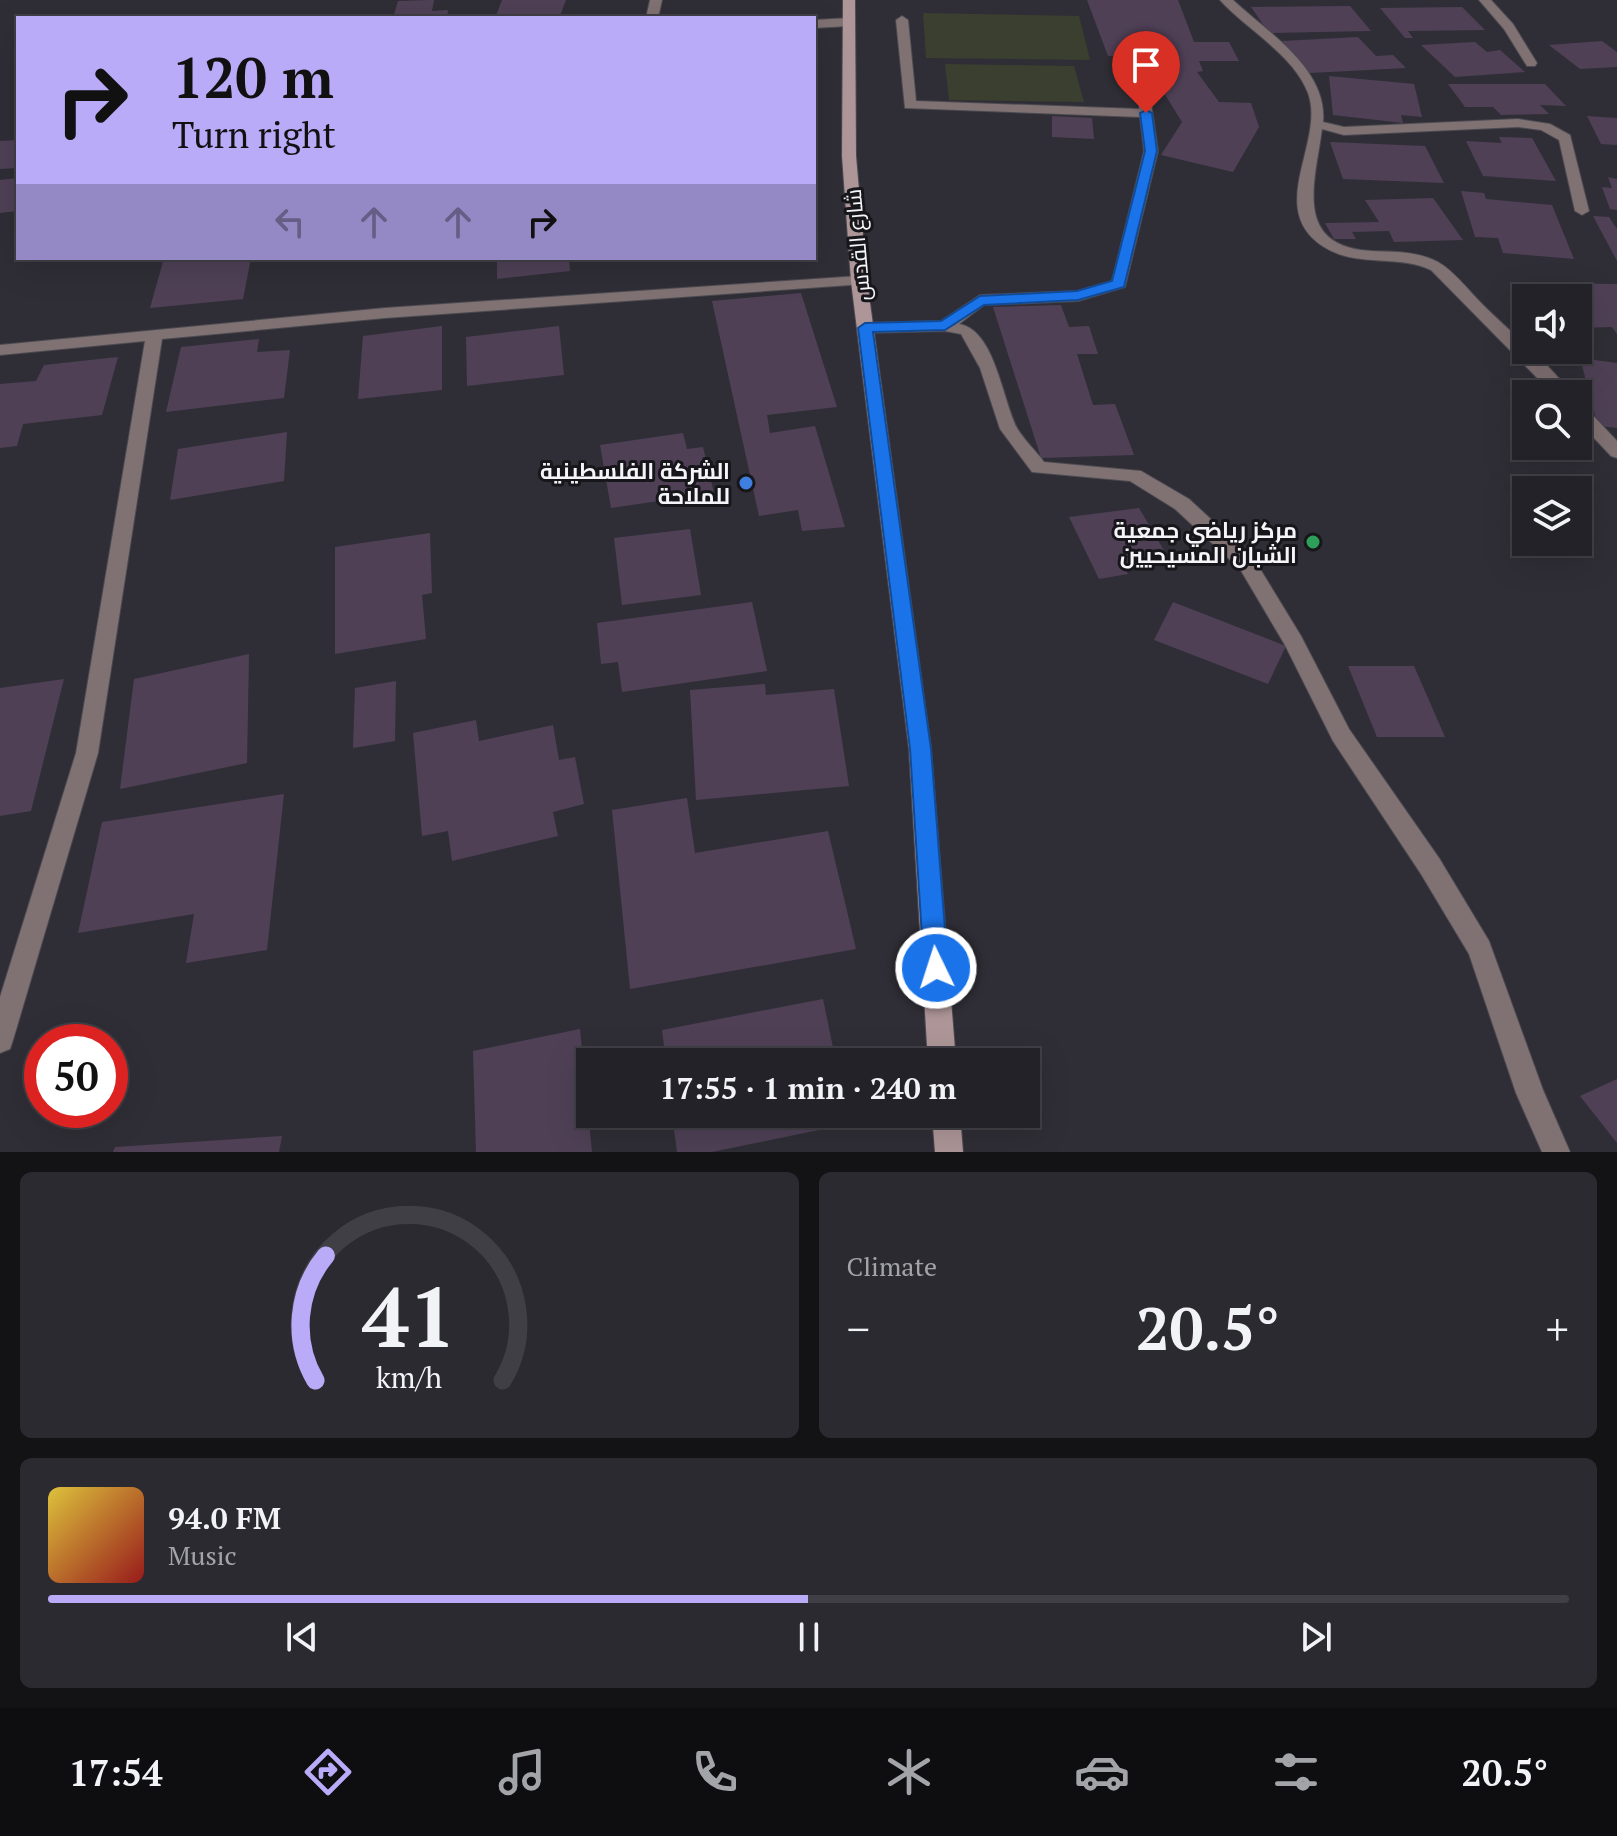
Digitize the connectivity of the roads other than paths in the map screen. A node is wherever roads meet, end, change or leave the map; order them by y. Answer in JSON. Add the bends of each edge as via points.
{"nodes":[{"id":1,"x":849,"y":0,"type":"edge"},
{"id":2,"x":1226,"y":0,"type":"edge"},
{"id":3,"x":1485,"y":0,"type":"edge"},
{"id":4,"x":902,"y":20,"type":"dead end"},
{"id":5,"x":849,"y":22,"type":"junction"},
{"id":6,"x":816,"y":24,"type":"edge"},
{"id":7,"x":1531,"y":63,"type":"dead end"},
{"id":8,"x":1316,"y":124,"type":"junction"},
{"id":9,"x":1582,"y":211,"type":"dead end"},
{"id":10,"x":859,"y":281,"type":"junction"},
{"id":11,"x":945,"y":326,"type":"junction"},
{"id":12,"x":865,"y":328,"type":"junction"},
{"id":13,"x":154,"y":335,"type":"junction"},
{"id":14,"x":0,"y":350,"type":"edge"},
{"id":15,"x":1549,"y":380,"type":"edge"},
{"id":16,"x":1592,"y":425,"type":"edge"},
{"id":17,"x":1617,"y":452,"type":"edge"},
{"id":18,"x":0,"y":1040,"type":"edge"},
{"id":19,"x":941,"y":1048,"type":"edge"},
{"id":20,"x":947,"y":1128,"type":"edge"},
{"id":21,"x":949,"y":1152,"type":"edge"},
{"id":22,"x":1556,"y":1152,"type":"edge"}],
"edges":[{"from":1,"to":5,"type":"main road","name":"شارع القدس"},
{"from":2,"to":8,"type":"street","via":[[1304,73],[1316,96]]},
{"from":3,"to":7,"type":"street"},
{"from":4,"to":11,"type":"street","via":[[910,105],[1145,108],[1151,151],[1119,284],[1078,296],[980,300]]},
{"from":5,"to":6,"type":"street"},
{"from":5,"to":10,"type":"main road","name":"شارع القدس","via":[[849,156]]},
{"from":8,"to":9,"type":"street","via":[[1344,131],[1518,123],[1545,127],[1565,138]]},
{"from":8,"to":15,"type":"street","via":[[1303,205],[1325,241],[1351,255],[1425,260]]},
{"from":10,"to":12,"type":"main road","name":"شارع القدس"},
{"from":10,"to":13,"type":"street","via":[[385,313]]},
{"from":11,"to":12,"type":"street"},
{"from":11,"to":22,"type":"street","via":[[967,330],[988,368],[1009,429],[1039,468],[1134,475],[1182,504],[1247,564],[1341,735],[1480,949]]},
{"from":12,"to":19,"type":"main road","name":"شارع القدس","via":[[920,749]]},
{"from":13,"to":14,"type":"street"},
{"from":13,"to":18,"type":"street","via":[[87,753]]},
{"from":16,"to":17,"type":"street"},
{"from":20,"to":21,"type":"main road"}]}
